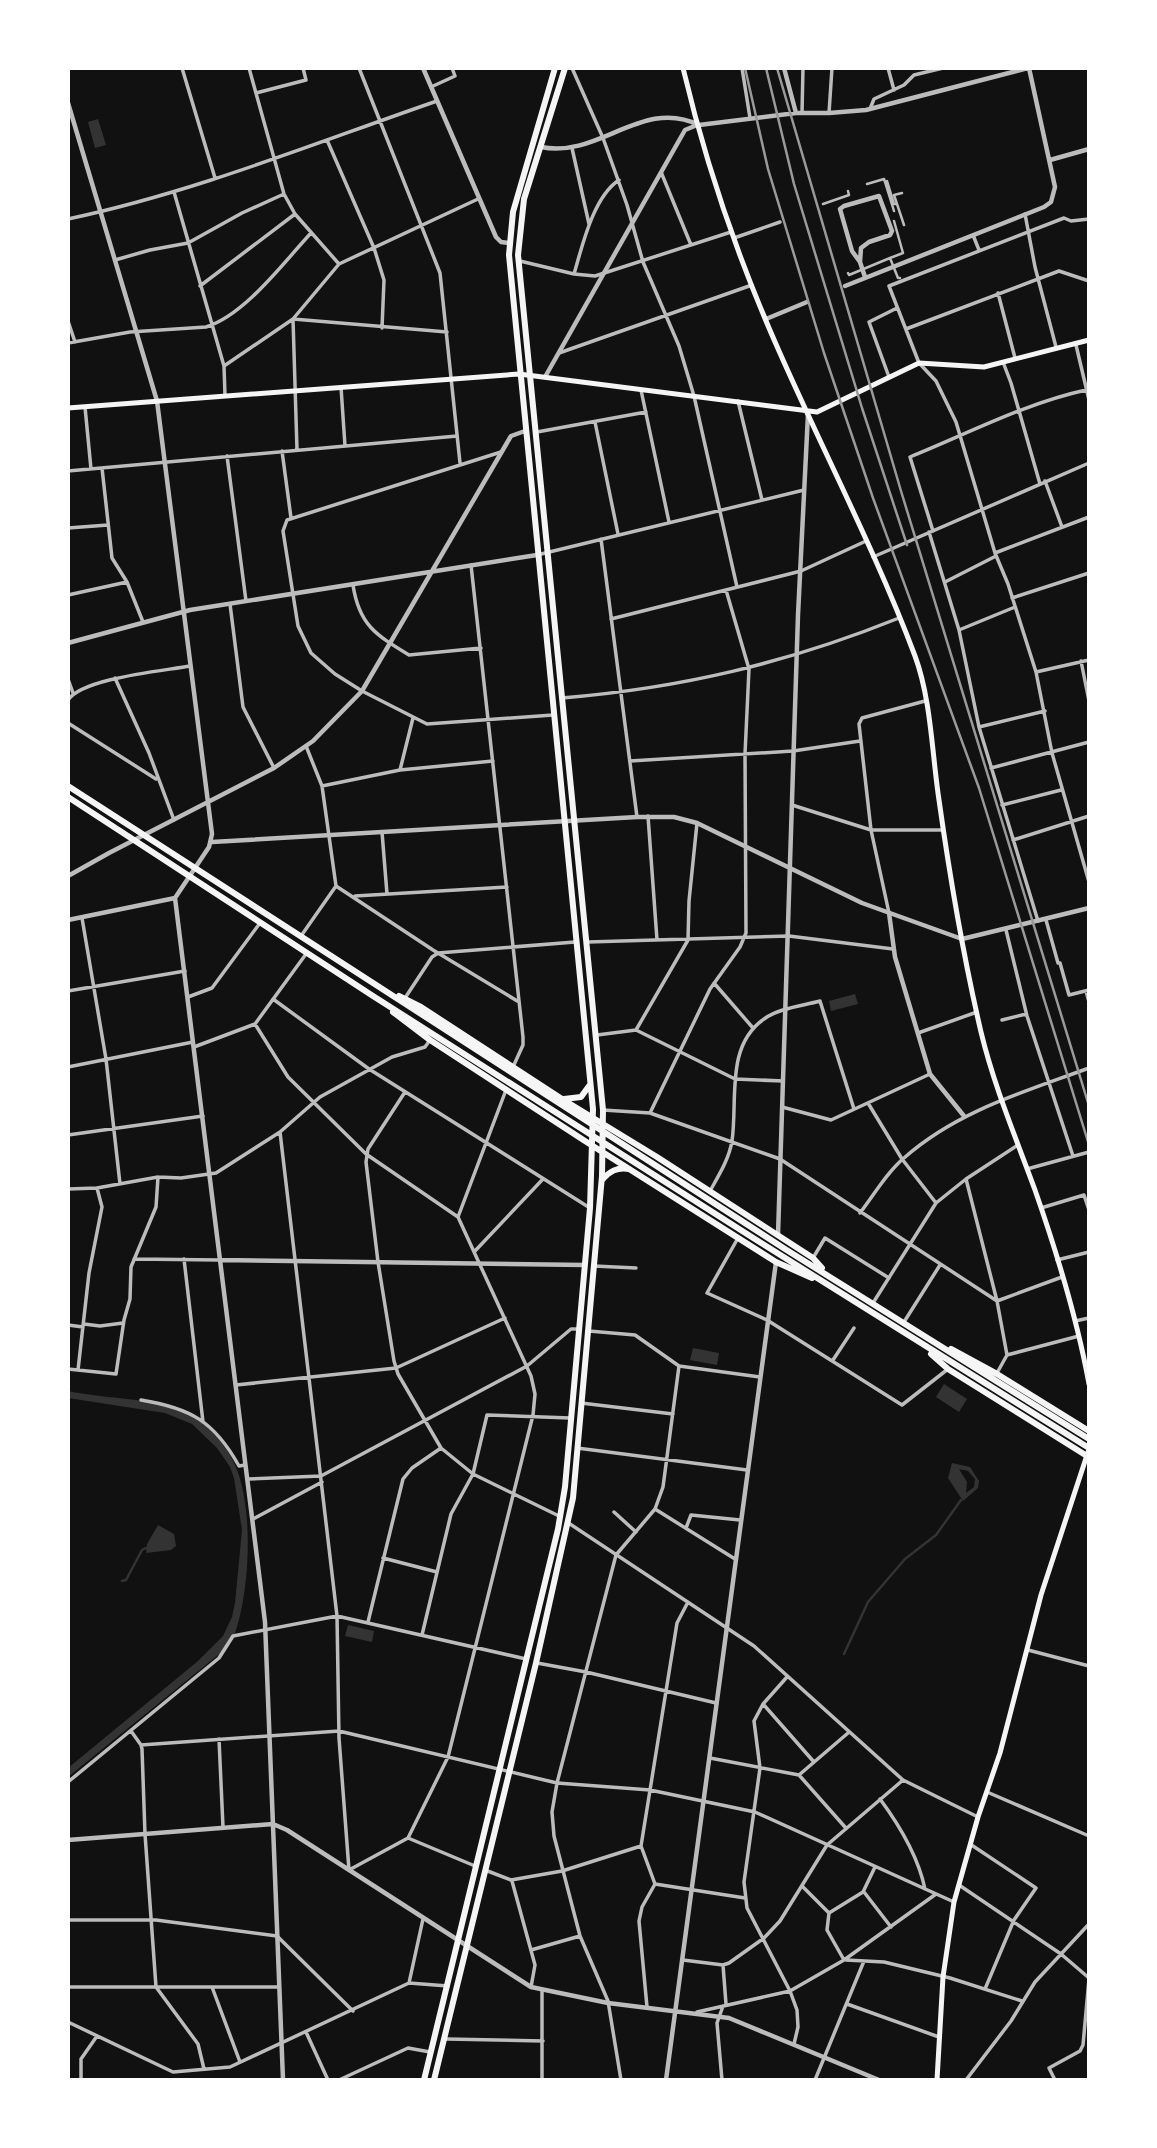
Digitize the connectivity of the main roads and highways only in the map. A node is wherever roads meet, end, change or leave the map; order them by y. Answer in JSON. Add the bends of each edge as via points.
{"nodes":[{"id":1,"x":555,"y":68,"type":"edge"},
{"id":2,"x":565,"y":68,"type":"edge"},
{"id":3,"x":683,"y":68,"type":"edge"},
{"id":4,"x":1089,"y":340,"type":"edge"},
{"id":5,"x":519,"y":374,"type":"junction"},
{"id":6,"x":529,"y":375,"type":"junction"},
{"id":7,"x":68,"y":408,"type":"edge"},
{"id":8,"x":808,"y":412,"type":"junction"},
{"id":9,"x":68,"y":786,"type":"edge"},
{"id":10,"x":68,"y":797,"type":"edge"},
{"id":11,"x":373,"y":996,"type":"junction"},
{"id":12,"x":404,"y":1000,"type":"junction"},
{"id":13,"x":590,"y":1084,"type":"junction"},
{"id":14,"x":562,"y":1099,"type":"junction"},
{"id":15,"x":593,"y":1119,"type":"junction"},
{"id":16,"x":604,"y":1126,"type":"junction"},
{"id":17,"x":593,"y":1146,"type":"junction"},
{"id":18,"x":636,"y":1146,"type":"junction"},
{"id":19,"x":603,"y":1153,"type":"junction"},
{"id":20,"x":628,"y":1167,"type":"junction"},
{"id":21,"x":601,"y":1181,"type":"junction"},
{"id":22,"x":831,"y":1276,"type":"junction"},
{"id":23,"x":826,"y":1284,"type":"junction"},
{"id":24,"x":918,"y":1331,"type":"junction"},
{"id":25,"x":954,"y":1365,"type":"junction"},
{"id":26,"x":1089,"y":1384,"type":"edge"},
{"id":27,"x":1089,"y":1431,"type":"edge"},
{"id":28,"x":1089,"y":1439,"type":"edge"},
{"id":29,"x":1088,"y":1451,"type":"edge"},
{"id":30,"x":424,"y":2080,"type":"edge"},
{"id":31,"x":434,"y":2080,"type":"edge"},
{"id":32,"x":937,"y":2080,"type":"edge"}],
"edges":[{"from":1,"to":5,"type":"main road","via":[[520,182],[509,243]]},
{"from":2,"to":6,"type":"main road","via":[[524,199],[517,244]]},
{"from":3,"to":8,"type":"main road","via":[[733,235]]},
{"from":4,"to":8,"type":"main road","via":[[973,368],[919,363],[817,412]]},
{"from":5,"to":6,"type":"main road"},
{"from":5,"to":7,"type":"main road"},
{"from":5,"to":13,"type":"main road"},
{"from":6,"to":8,"type":"main road"},
{"from":6,"to":16,"type":"main road"},
{"from":8,"to":26,"type":"main road","via":[[915,657],[962,939],[986,1052],[1041,1208]]},
{"from":9,"to":12,"type":"main road"},
{"from":10,"to":11,"type":"main road"},
{"from":11,"to":17,"type":"main road","via":[[430,1040]]},
{"from":11,"to":23,"type":"main road"},
{"from":12,"to":14,"type":"main road"},
{"from":12,"to":22,"type":"main road"},
{"from":13,"to":14,"type":"main road","via":[[581,1097]]},
{"from":13,"to":15,"type":"main road"},
{"from":14,"to":15,"type":"main road"},
{"from":15,"to":16,"type":"main road"},
{"from":15,"to":17,"type":"main road"},
{"from":16,"to":18,"type":"main road"},
{"from":16,"to":19,"type":"main road"},
{"from":17,"to":19,"type":"main road"},
{"from":17,"to":30,"type":"main road","via":[[560,1517]]},
{"from":18,"to":20,"type":"main road"},
{"from":18,"to":22,"type":"main road","via":[[813,1258]]},
{"from":19,"to":20,"type":"main road"},
{"from":19,"to":21,"type":"main road"},
{"from":20,"to":21,"type":"main road","via":[[613,1170]]},
{"from":20,"to":23,"type":"main road","via":[[776,1262]]},
{"from":21,"to":31,"type":"main road","via":[[569,1524]]},
{"from":22,"to":24,"type":"main road"},
{"from":23,"to":25,"type":"main road"},
{"from":24,"to":25,"type":"main road"},
{"from":24,"to":27,"type":"main road"},
{"from":25,"to":28,"type":"main road"},
{"from":25,"to":29,"type":"main road"},
{"from":29,"to":32,"type":"main road","via":[[1041,1595],[954,1902],[943,1977]]}]}
